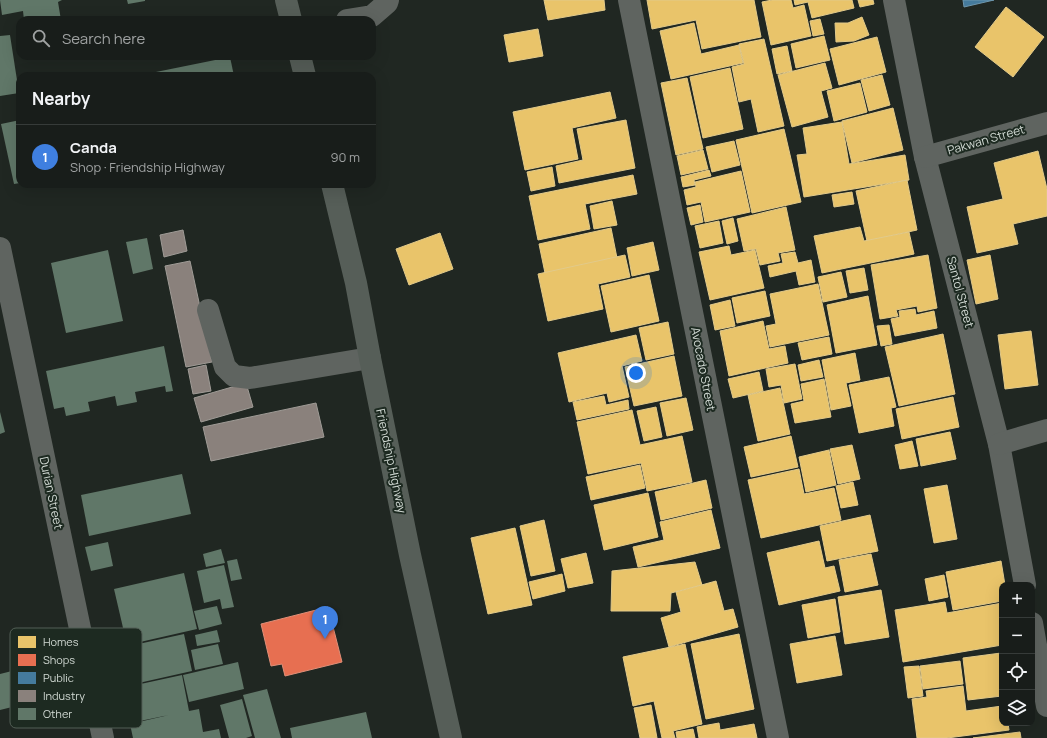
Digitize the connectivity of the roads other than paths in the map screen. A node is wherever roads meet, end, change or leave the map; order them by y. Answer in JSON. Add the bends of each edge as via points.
{"nodes":[{"id":1,"x":286,"y":0,"type":"edge"},
{"id":2,"x":388,"y":0,"type":"edge"},
{"id":3,"x":629,"y":0,"type":"edge"},
{"id":4,"x":894,"y":0,"type":"edge"},
{"id":5,"x":290,"y":16,"type":"edge"},
{"id":6,"x":372,"y":16,"type":"edge"},
{"id":7,"x":301,"y":60,"type":"edge"},
{"id":8,"x":304,"y":72,"type":"edge"},
{"id":9,"x":1047,"y":123,"type":"edge"},
{"id":10,"x":925,"y":157,"type":"junction"},
{"id":11,"x":333,"y":188,"type":"edge"},
{"id":12,"x":0,"y":248,"type":"edge"},
{"id":13,"x":208,"y":310,"type":"dead end"},
{"id":14,"x":370,"y":358,"type":"junction"},
{"id":15,"x":1047,"y":430,"type":"edge"},
{"id":16,"x":999,"y":444,"type":"junction"},
{"id":17,"x":1024,"y":582,"type":"edge"},
{"id":18,"x":80,"y":628,"type":"edge"},
{"id":19,"x":1035,"y":640,"type":"edge"},
{"id":20,"x":1047,"y":706,"type":"edge"},
{"id":21,"x":101,"y":728,"type":"edge"},
{"id":22,"x":103,"y":738,"type":"edge"},
{"id":23,"x":451,"y":738,"type":"edge"},
{"id":24,"x":778,"y":738,"type":"edge"}],
"edges":[{"from":1,"to":5,"type":"main road"},
{"from":2,"to":6,"type":"street"},
{"from":3,"to":24,"type":"street","name":"Avocado Street"},
{"from":4,"to":10,"type":"street","name":"Santol Street"},
{"from":7,"to":8,"type":"main road"},
{"from":9,"to":10,"type":"street","name":"Pakwan Street"},
{"from":10,"to":16,"type":"street","name":"Santol Street"},
{"from":11,"to":14,"type":"main road","name":"Friendship Highway","via":[[356,283]]},
{"from":12,"to":18,"type":"street","name":"Durian Street"},
{"from":13,"to":14,"type":"street","via":[[225,367],[234,376],[250,378]]},
{"from":14,"to":23,"type":"main road","name":"Friendship Highway"},
{"from":15,"to":16,"type":"street"},
{"from":16,"to":17,"type":"street","name":"Santol Street"},
{"from":19,"to":20,"type":"street"},
{"from":21,"to":22,"type":"street","name":"Durian Street"}]}
